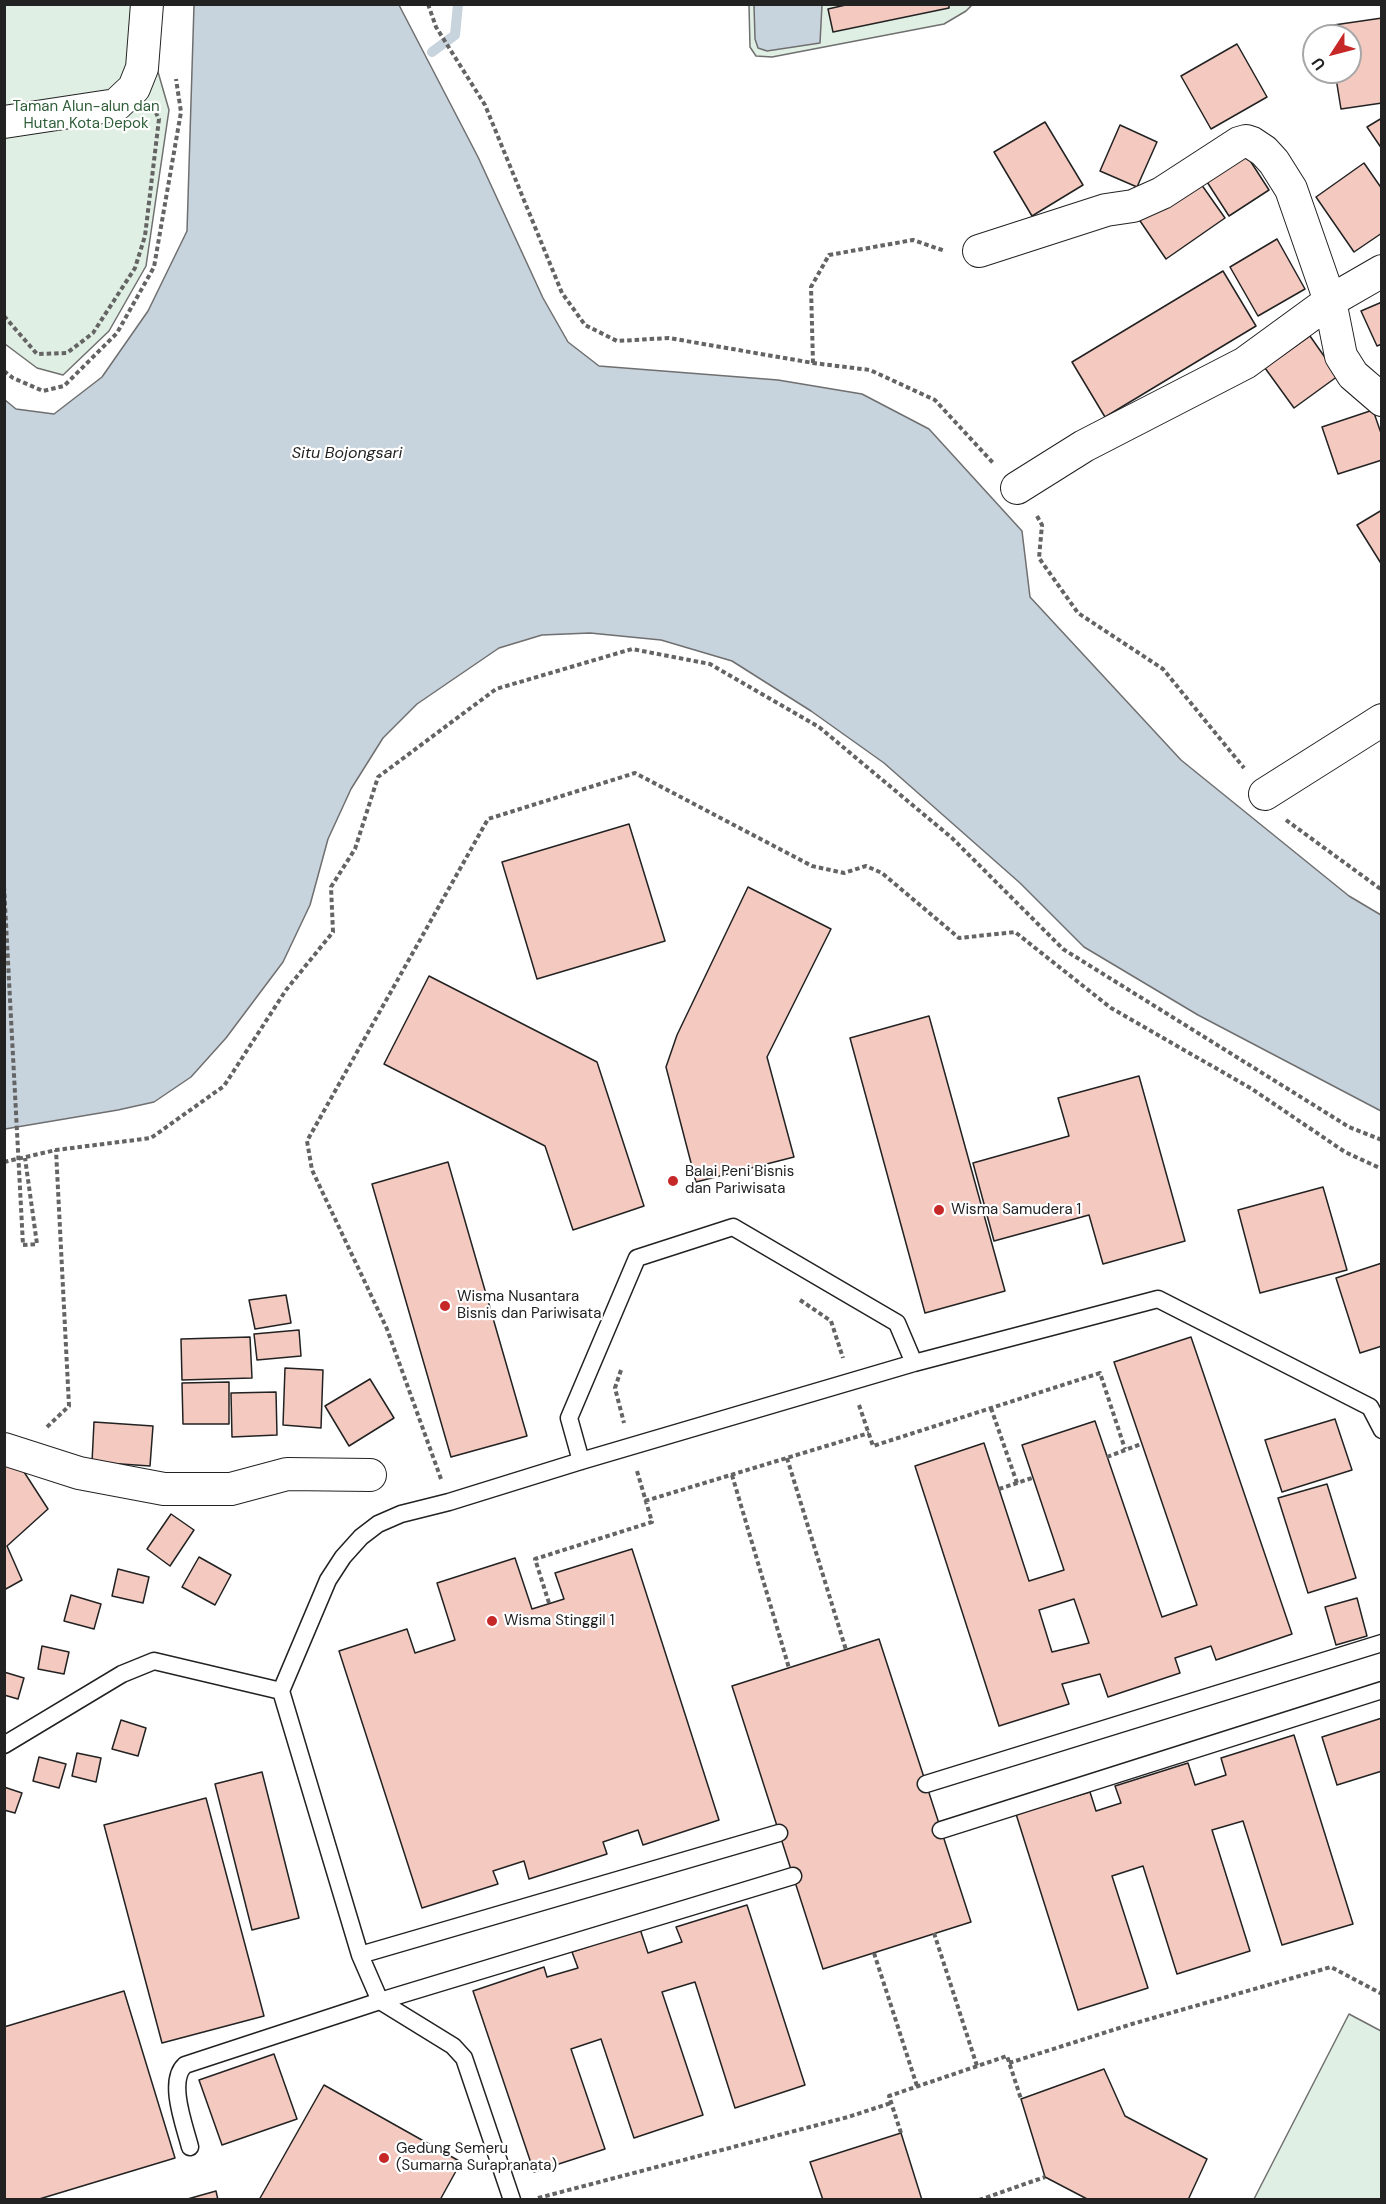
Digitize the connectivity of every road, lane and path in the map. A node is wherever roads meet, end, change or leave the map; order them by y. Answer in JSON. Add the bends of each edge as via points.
{"nodes":[{"id":1,"x":147,"y":4,"type":"edge"},
{"id":2,"x":428,"y":4,"type":"edge"},
{"id":3,"x":174,"y":70,"type":"dead end"},
{"id":4,"x":134,"y":88,"type":"junction"},
{"id":5,"x":4,"y":122,"type":"edge"},
{"id":6,"x":979,"y":251,"type":"joint"},
{"id":7,"x":1382,"y":271,"type":"edge"},
{"id":8,"x":1333,"y":310,"type":"junction"},
{"id":9,"x":4,"y":316,"type":"edge"},
{"id":10,"x":813,"y":363,"type":"junction"},
{"id":11,"x":4,"y":371,"type":"edge"},
{"id":12,"x":1382,"y":400,"type":"edge"},
{"id":13,"x":1017,"y":488,"type":"junction"},
{"id":14,"x":1382,"y":720,"type":"edge"},
{"id":15,"x":1265,"y":794,"type":"junction"},
{"id":16,"x":4,"y":886,"type":"edge"},
{"id":17,"x":1382,"y":890,"type":"edge"},
{"id":18,"x":1382,"y":1140,"type":"edge"},
{"id":19,"x":57,"y":1150,"type":"junction"},
{"id":20,"x":25,"y":1158,"type":"junction"},
{"id":21,"x":4,"y":1162,"type":"edge"},
{"id":22,"x":1382,"y":1169,"type":"edge"},
{"id":23,"x":791,"y":1294,"type":"dead end"},
{"id":24,"x":914,"y":1363,"type":"junction"},
{"id":25,"x":623,"y":1366,"type":"dead end"},
{"id":26,"x":851,"y":1382,"type":"junction"},
{"id":27,"x":991,"y":1408,"type":"junction"},
{"id":28,"x":38,"y":1428,"type":"dead end"},
{"id":29,"x":1382,"y":1430,"type":"edge"},
{"id":30,"x":869,"y":1433,"type":"junction"},
{"id":31,"x":1142,"y":1444,"type":"dead end"},
{"id":32,"x":631,"y":1446,"type":"junction"},
{"id":33,"x":4,"y":1449,"type":"edge"},
{"id":34,"x":1125,"y":1449,"type":"junction"},
{"id":35,"x":1107,"y":1456,"type":"dead end"},
{"id":36,"x":787,"y":1458,"type":"junction"},
{"id":37,"x":581,"y":1461,"type":"junction"},
{"id":38,"x":370,"y":1475,"type":"dead end"},
{"id":39,"x":732,"y":1475,"type":"junction"},
{"id":40,"x":1032,"y":1478,"type":"dead end"},
{"id":41,"x":1017,"y":1483,"type":"junction"},
{"id":42,"x":999,"y":1489,"type":"dead end"},
{"id":43,"x":645,"y":1501,"type":"junction"},
{"id":44,"x":449,"y":1502,"type":"junction"},
{"id":45,"x":549,"y":1603,"type":"dead end"},
{"id":46,"x":1382,"y":1642,"type":"edge"},
{"id":47,"x":846,"y":1650,"type":"dead end"},
{"id":48,"x":789,"y":1668,"type":"dead end"},
{"id":49,"x":1382,"y":1690,"type":"edge"},
{"id":50,"x":281,"y":1691,"type":"junction"},
{"id":51,"x":4,"y":1745,"type":"edge"},
{"id":52,"x":926,"y":1784,"type":"dead end"},
{"id":53,"x":941,"y":1830,"type":"dead end"},
{"id":54,"x":779,"y":1833,"type":"dead end"},
{"id":55,"x":793,"y":1876,"type":"dead end"},
{"id":56,"x":934,"y":1934,"type":"dead end"},
{"id":57,"x":874,"y":1953,"type":"dead end"},
{"id":58,"x":360,"y":1954,"type":"junction"},
{"id":59,"x":1382,"y":1994,"type":"edge"},
{"id":60,"x":380,"y":2001,"type":"junction"},
{"id":61,"x":1010,"y":2063,"type":"junction"},
{"id":62,"x":976,"y":2066,"type":"junction"},
{"id":63,"x":917,"y":2086,"type":"junction"},
{"id":64,"x":1021,"y":2099,"type":"dead end"},
{"id":65,"x":891,"y":2103,"type":"junction"},
{"id":66,"x":901,"y":2133,"type":"dead end"},
{"id":67,"x":190,"y":2147,"type":"dead end"},
{"id":68,"x":1045,"y":2177,"type":"dead end"},
{"id":69,"x":988,"y":2198,"type":"edge"},
{"id":70,"x":512,"y":2199,"type":"edge"},
{"id":71,"x":531,"y":2199,"type":"edge"},
{"id":72,"x":980,"y":2199,"type":"edge"}],
"edges":[{"from":1,"to":4,"type":"street","via":[[142,68]]},
{"from":2,"to":10,"type":"path","via":[[436,27],[485,105],[562,293],[585,325],[617,341],[669,338]]},
{"from":3,"to":11,"type":"path","via":[[182,112],[154,267],[117,333],[64,386],[43,391]]},
{"from":4,"to":5,"type":"street","via":[[116,105]]},
{"from":4,"to":9,"type":"path","via":[[145,96],[159,119],[144,236],[135,268],[93,333],[68,353],[38,354]]},
{"from":6,"to":8,"type":"street","via":[[1107,210],[1133,206],[1162,193],[1246,141],[1269,156],[1291,189]]},
{"from":6,"to":10,"type":"path","via":[[952,253],[913,240],[829,255],[811,287]]},
{"from":7,"to":8,"type":"street"},
{"from":8,"to":12,"type":"street","via":[[1341,356],[1353,375]]},
{"from":8,"to":13,"type":"street","via":[[1245,363],[1084,446]]},
{"from":10,"to":13,"type":"path","via":[[870,370],[935,400]]},
{"from":13,"to":15,"type":"path","via":[[1042,525],[1039,558],[1078,613],[1163,669]]},
{"from":14,"to":15,"type":"street"},
{"from":15,"to":17,"type":"path","via":[[1283,818]]},
{"from":16,"to":20,"type":"path","bridge":true,"via":[[23,1245],[37,1244]]},
{"from":18,"to":19,"type":"path","via":[[1349,1126],[1063,949],[952,838],[819,727],[710,664],[632,649],[496,689],[378,777],[354,849],[331,887],[333,932],[286,990],[224,1086],[151,1138]]},
{"from":19,"to":20,"type":"path"},
{"from":19,"to":28,"type":"path","via":[[69,1406],[49,1426]]},
{"from":20,"to":21,"type":"path"},
{"from":22,"to":44,"type":"path","via":[[1345,1152],[1252,1089],[1111,1008],[1015,932],[959,938],[882,873],[866,866],[844,873],[812,866],[635,773],[488,819],[307,1141],[312,1170],[387,1329]]},
{"from":23,"to":26,"type":"path","via":[[831,1320]]},
{"from":24,"to":26,"type":"lane"},
{"from":24,"to":29,"type":"lane","via":[[1158,1299],[1370,1407]]},
{"from":24,"to":37,"type":"lane","via":[[897,1323],[733,1227],[637,1258],[569,1419]]},
{"from":25,"to":32,"type":"path","via":[[615,1388]]},
{"from":26,"to":30,"type":"path"},
{"from":26,"to":32,"type":"lane"},
{"from":27,"to":30,"type":"path","via":[[873,1446]]},
{"from":27,"to":34,"type":"path","via":[[1100,1373]]},
{"from":27,"to":41,"type":"path"},
{"from":30,"to":36,"type":"path"},
{"from":31,"to":34,"type":"path"},
{"from":32,"to":37,"type":"lane"},
{"from":32,"to":43,"type":"path"},
{"from":33,"to":38,"type":"street","via":[[79,1473],[164,1489],[231,1489],[286,1474]]},
{"from":34,"to":35,"type":"path"},
{"from":36,"to":39,"type":"path"},
{"from":36,"to":47,"type":"path"},
{"from":37,"to":44,"type":"lane"},
{"from":39,"to":43,"type":"path"},
{"from":39,"to":48,"type":"path"},
{"from":40,"to":41,"type":"path"},
{"from":41,"to":42,"type":"path"},
{"from":43,"to":45,"type":"path","via":[[652,1522],[535,1559]]},
{"from":44,"to":50,"type":"lane","via":[[378,1524],[343,1557],[328,1580]]},
{"from":46,"to":52,"type":"lane"},
{"from":49,"to":53,"type":"lane"},
{"from":50,"to":51,"type":"lane","via":[[154,1661],[122,1674]]},
{"from":50,"to":58,"type":"lane"},
{"from":54,"to":58,"type":"lane"},
{"from":55,"to":60,"type":"lane"},
{"from":56,"to":62,"type":"path"},
{"from":57,"to":63,"type":"path"},
{"from":58,"to":60,"type":"lane"},
{"from":59,"to":61,"type":"path","via":[[1331,1967]]},
{"from":60,"to":67,"type":"lane","via":[[185,2065],[178,2078],[178,2101]]},
{"from":60,"to":70,"type":"lane","via":[[453,2046],[464,2058]]},
{"from":61,"to":62,"type":"path","via":[[1007,2056]]},
{"from":61,"to":64,"type":"path"},
{"from":62,"to":63,"type":"path"},
{"from":63,"to":65,"type":"path","via":[[889,2096]]},
{"from":65,"to":66,"type":"path"},
{"from":65,"to":71,"type":"path"},
{"from":68,"to":69,"type":"path"},
{"from":69,"to":72,"type":"path"}]}
